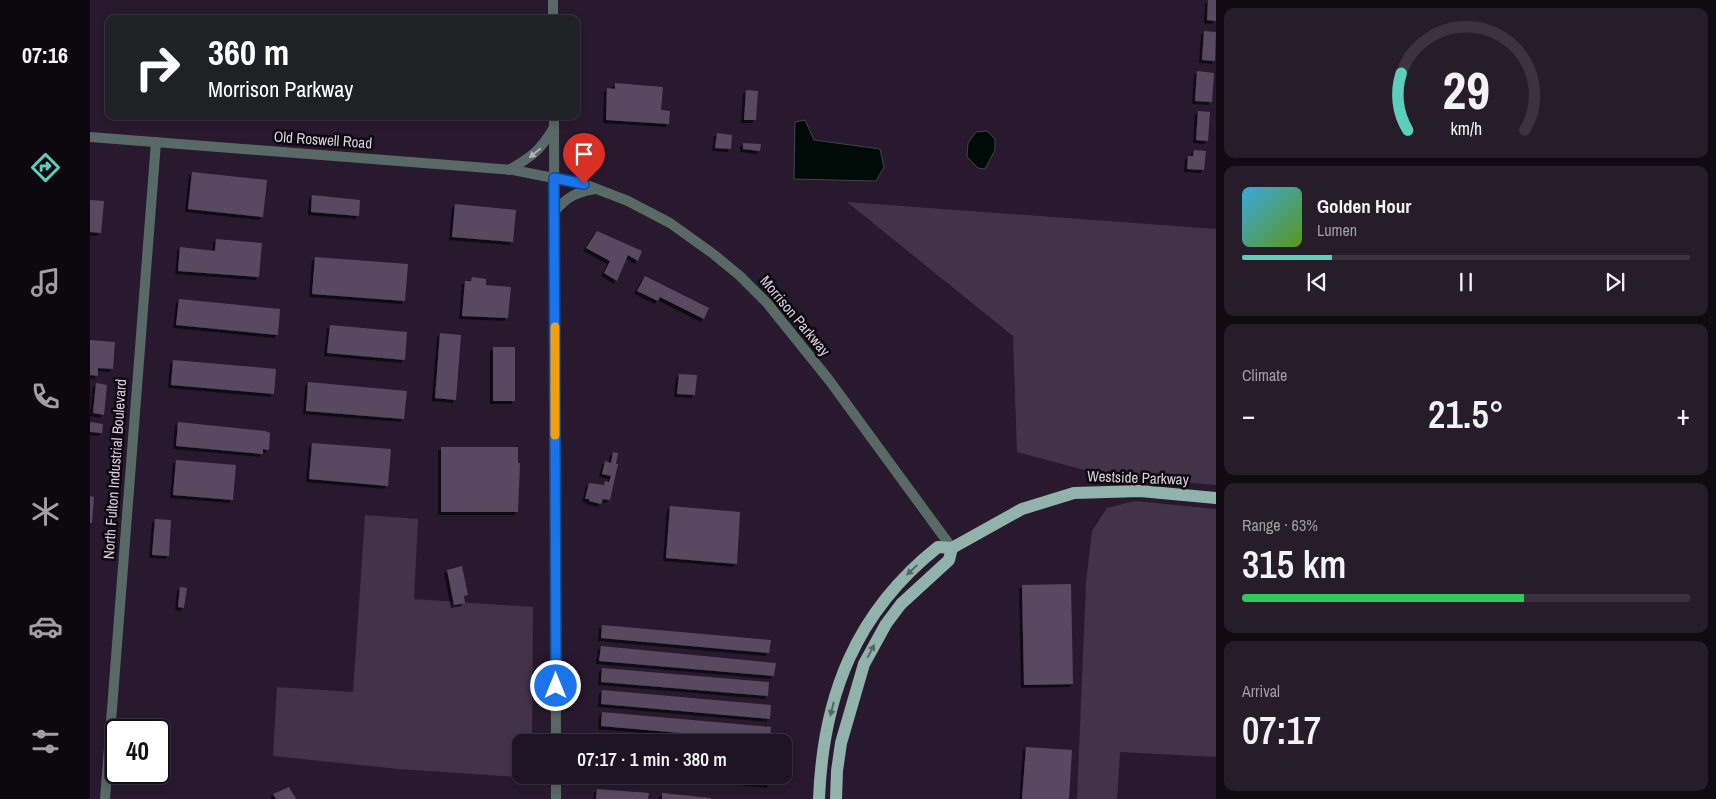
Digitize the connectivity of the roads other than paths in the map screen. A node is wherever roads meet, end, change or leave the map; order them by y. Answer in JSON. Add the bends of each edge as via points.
{"nodes":[{"id":1,"x":553,"y":0,"type":"edge"},
{"id":2,"x":553,"y":15,"type":"edge"},
{"id":3,"x":554,"y":120,"type":"edge"},
{"id":4,"x":554,"y":128,"type":"junction"},
{"id":5,"x":90,"y":137,"type":"edge"},
{"id":6,"x":156,"y":142,"type":"junction"},
{"id":7,"x":509,"y":170,"type":"junction"},
{"id":8,"x":554,"y":178,"type":"junction"},
{"id":9,"x":598,"y":189,"type":"junction"},
{"id":10,"x":554,"y":212,"type":"junction"},
{"id":11,"x":1216,"y":498,"type":"edge"},
{"id":12,"x":952,"y":548,"type":"junction"},
{"id":13,"x":556,"y":734,"type":"edge"},
{"id":14,"x":556,"y":784,"type":"edge"},
{"id":15,"x":105,"y":799,"type":"edge"},
{"id":16,"x":556,"y":799,"type":"edge"},
{"id":17,"x":819,"y":799,"type":"edge"},
{"id":18,"x":836,"y":799,"type":"edge"}],
"edges":[{"from":1,"to":2,"type":"street"},
{"from":3,"to":4,"type":"street"},
{"from":4,"to":7,"type":"street","one_way":true,"via":[[542,147]]},
{"from":4,"to":8,"type":"street"},
{"from":5,"to":6,"type":"street","name":"Old Roswell Road"},
{"from":6,"to":7,"type":"street","name":"Old Roswell Road"},
{"from":6,"to":15,"type":"street","name":"North Fulton Industrial Boulevard"},
{"from":7,"to":8,"type":"street","name":"Old Roswell Road"},
{"from":8,"to":9,"type":"street","name":"Morrison Parkway"},
{"from":8,"to":10,"type":"street"},
{"from":9,"to":10,"type":"street","via":[[577,192],[566,198]]},
{"from":9,"to":12,"type":"street","name":"Morrison Parkway","via":[[670,223],[733,270],[766,302],[829,380]]},
{"from":10,"to":13,"type":"street"},
{"from":11,"to":12,"type":"main road","name":"Westside Parkway","via":[[1140,491],[1074,493],[1022,509]]},
{"from":12,"to":17,"type":"main road","name":"Westside Parkway","one_way":true,"via":[[938,547],[905,576],[872,615],[852,650],[825,739]]},
{"from":18,"to":12,"type":"main road","name":"Westside Parkway","one_way":true,"via":[[842,743],[864,664],[901,604],[949,560]]},
{"from":14,"to":16,"type":"street"}]}
